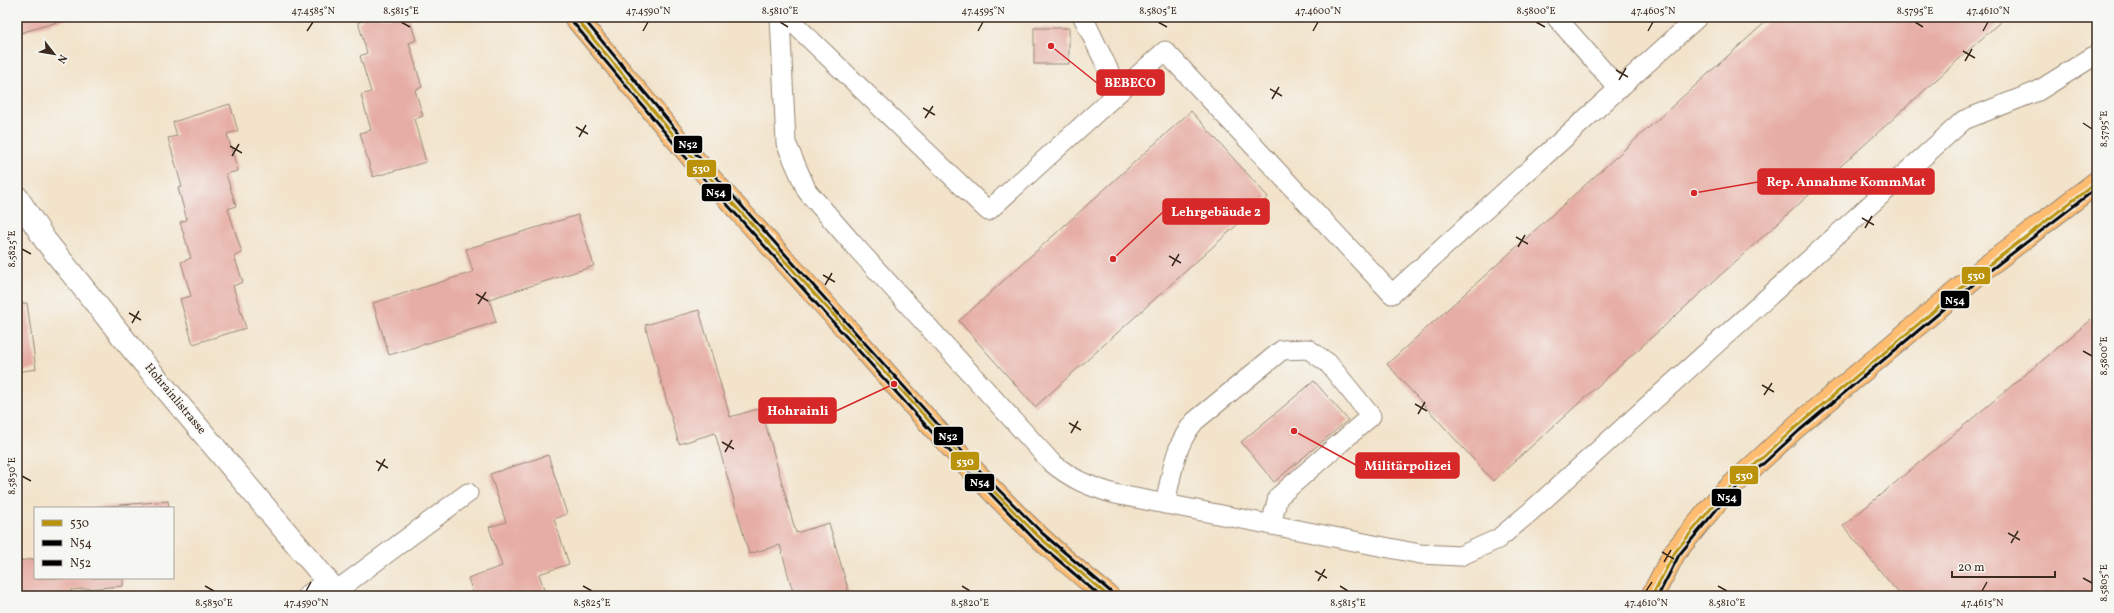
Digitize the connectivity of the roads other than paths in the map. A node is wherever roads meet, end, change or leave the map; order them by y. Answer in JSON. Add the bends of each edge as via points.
{"nodes":[{"id":1,"x":575,"y":17,"type":"edge"},
{"id":2,"x":780,"y":17,"type":"edge"},
{"id":3,"x":787,"y":17,"type":"edge"},
{"id":4,"x":1082,"y":17,"type":"edge"},
{"id":5,"x":1556,"y":17,"type":"edge"},
{"id":6,"x":1698,"y":17,"type":"edge"},
{"id":7,"x":2097,"y":54,"type":"edge"},
{"id":8,"x":1619,"y":89,"type":"junction"},
{"id":9,"x":1119,"y":92,"type":"junction"},
{"id":10,"x":2097,"y":182,"type":"edge"},
{"id":11,"x":17,"y":197,"type":"edge"},
{"id":12,"x":468,"y":493,"type":"dead end"},
{"id":13,"x":1165,"y":504,"type":"junction"},
{"id":14,"x":1271,"y":525,"type":"junction"},
{"id":15,"x":334,"y":589,"type":"edge"},
{"id":16,"x":308,"y":596,"type":"edge"},
{"id":17,"x":1108,"y":596,"type":"edge"},
{"id":18,"x":1652,"y":596,"type":"edge"}],
"edges":[{"from":1,"to":17,"type":"main road","via":[[702,169],[952,450],[1055,551]]},
{"from":2,"to":13,"type":"lane","via":[[786,143],[807,191],[1051,462],[1069,477],[1087,486]]},
{"from":3,"to":9,"type":"lane","via":[[988,211]]},
{"from":4,"to":9,"type":"lane"},
{"from":5,"to":8,"type":"lane"},
{"from":6,"to":8,"type":"lane"},
{"from":7,"to":14,"type":"lane","via":[[2038,91],[1964,120],[1498,539],[1460,556],[1420,554]]},
{"from":8,"to":9,"type":"lane","via":[[1392,294],[1165,51]]},
{"from":10,"to":18,"type":"main road","via":[[1985,268],[1797,426],[1722,495],[1675,552]]},
{"from":11,"to":15,"type":"street","name":"Hohrainlistrasse","via":[[45,240],[124,338]]},
{"from":12,"to":15,"type":"lane"},
{"from":13,"to":14,"type":"lane"},
{"from":13,"to":14,"type":"lane","via":[[1177,450],[1184,434],[1195,421],[1282,350],[1308,349],[1328,363],[1371,416],[1278,497]]},
{"from":15,"to":16,"type":"lane"}]}
